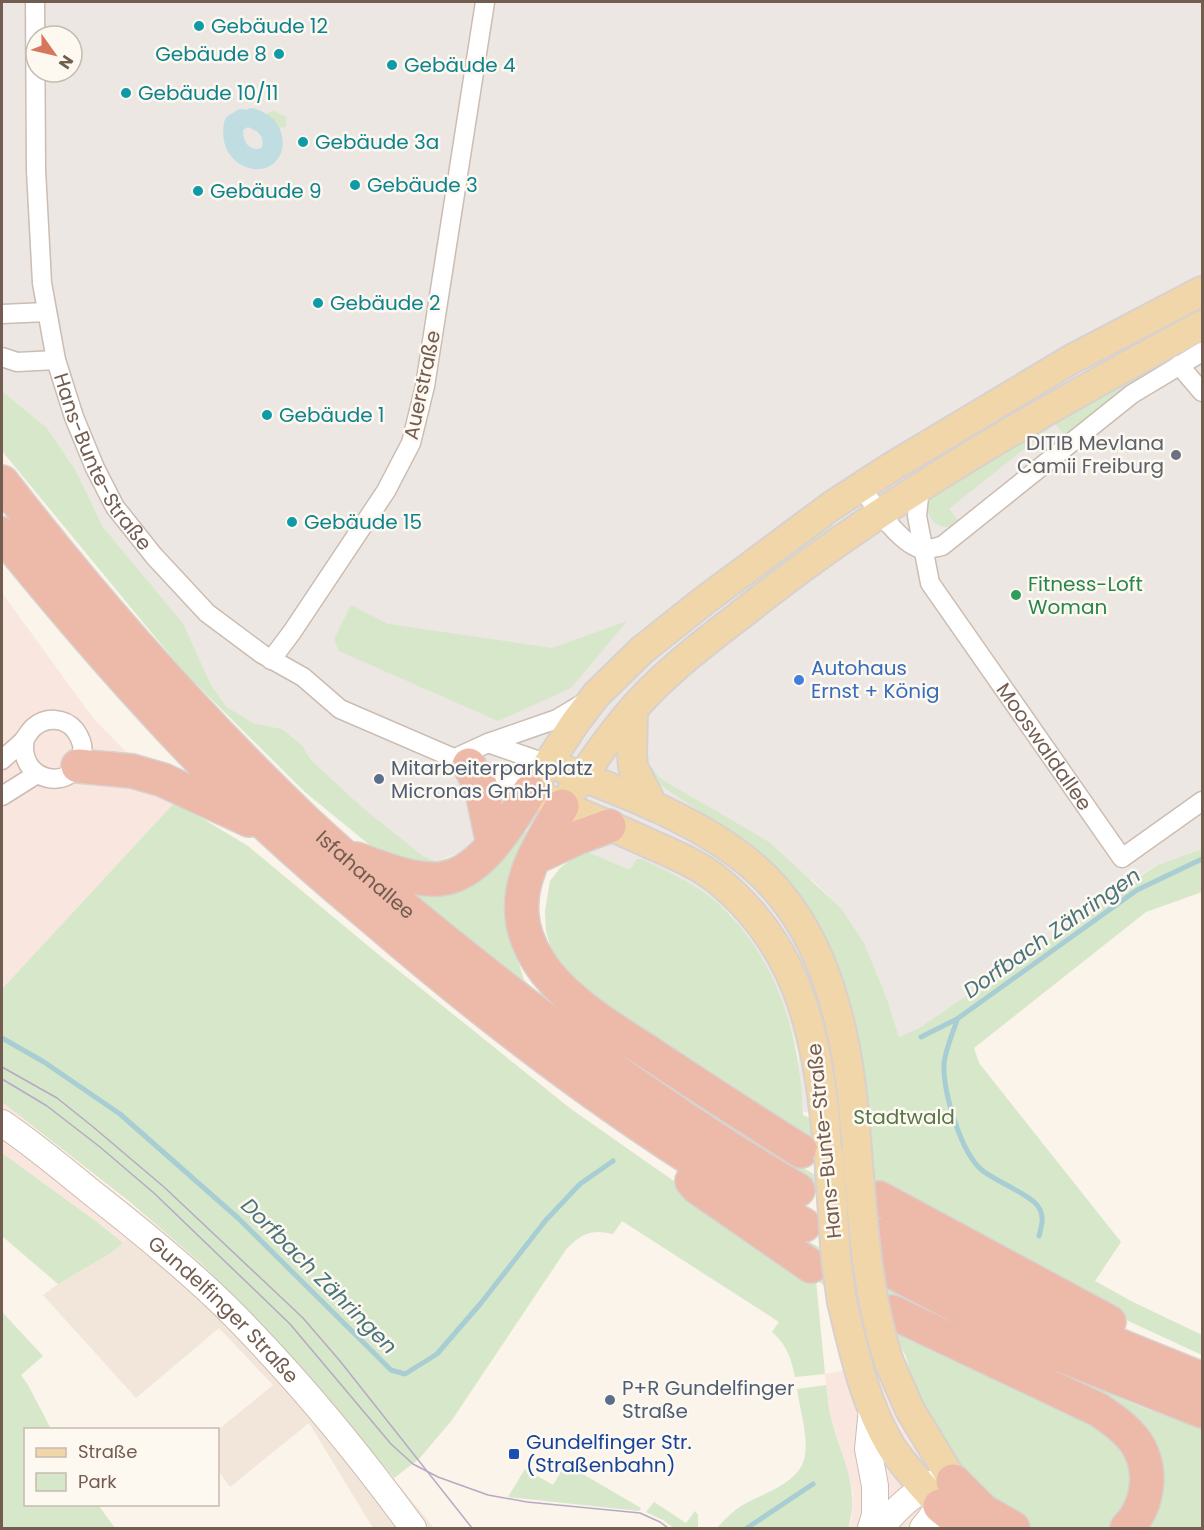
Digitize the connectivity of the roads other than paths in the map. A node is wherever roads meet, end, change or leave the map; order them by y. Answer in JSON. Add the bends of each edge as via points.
{"nodes":[{"id":1,"x":35,"y":2,"type":"edge"},
{"id":2,"x":485,"y":2,"type":"edge"},
{"id":3,"x":1203,"y":291,"type":"edge"},
{"id":4,"x":47,"y":312,"type":"junction"},
{"id":5,"x":2,"y":314,"type":"edge"},
{"id":6,"x":1203,"y":325,"type":"edge"},
{"id":7,"x":1203,"y":352,"type":"edge"},
{"id":8,"x":2,"y":357,"type":"edge"},
{"id":9,"x":56,"y":360,"type":"junction"},
{"id":10,"x":1179,"y":365,"type":"junction"},
{"id":11,"x":1203,"y":392,"type":"edge"},
{"id":12,"x":2,"y":482,"type":"edge"},
{"id":13,"x":861,"y":487,"type":"junction"},
{"id":14,"x":920,"y":487,"type":"junction"},
{"id":15,"x":879,"y":513,"type":"junction"},
{"id":16,"x":2,"y":534,"type":"edge"},
{"id":17,"x":923,"y":549,"type":"junction"},
{"id":18,"x":271,"y":660,"type":"junction"},
{"id":19,"x":596,"y":695,"type":"junction"},
{"id":20,"x":633,"y":710,"type":"junction"},
{"id":21,"x":25,"y":739,"type":"junction"},
{"id":22,"x":470,"y":756,"type":"junction"},
{"id":23,"x":2,"y":760,"type":"edge"},
{"id":24,"x":549,"y":764,"type":"junction"},
{"id":25,"x":78,"y":766,"type":"junction"},
{"id":26,"x":38,"y":774,"type":"junction"},
{"id":27,"x":582,"y":777,"type":"junction"},
{"id":28,"x":530,"y":791,"type":"junction"},
{"id":29,"x":2,"y":796,"type":"edge"},
{"id":30,"x":1203,"y":801,"type":"edge"},
{"id":31,"x":562,"y":806,"type":"junction"},
{"id":32,"x":653,"y":806,"type":"junction"},
{"id":33,"x":609,"y":826,"type":"junction"},
{"id":34,"x":275,"y":833,"type":"junction"},
{"id":35,"x":493,"y":844,"type":"junction"},
{"id":36,"x":343,"y":855,"type":"junction"},
{"id":37,"x":534,"y":858,"type":"junction"},
{"id":38,"x":2,"y":1123,"type":"edge"},
{"id":39,"x":649,"y":1132,"type":"junction"},
{"id":40,"x":801,"y":1151,"type":"dead end"},
{"id":41,"x":798,"y":1190,"type":"dead end"},
{"id":42,"x":879,"y":1198,"type":"dead end"},
{"id":43,"x":804,"y":1225,"type":"dead end"},
{"id":44,"x":883,"y":1234,"type":"dead end"},
{"id":45,"x":811,"y":1266,"type":"dead end"},
{"id":46,"x":887,"y":1269,"type":"dead end"},
{"id":47,"x":892,"y":1312,"type":"dead end"},
{"id":48,"x":1191,"y":1375,"type":"edge"},
{"id":49,"x":872,"y":1409,"type":"junction"},
{"id":50,"x":1203,"y":1411,"type":"edge"},
{"id":51,"x":937,"y":1496,"type":"edge"},
{"id":52,"x":413,"y":1528,"type":"edge"},
{"id":53,"x":871,"y":1528,"type":"edge"},
{"id":54,"x":881,"y":1528,"type":"edge"},
{"id":55,"x":967,"y":1528,"type":"edge"},
{"id":56,"x":1013,"y":1528,"type":"edge"},
{"id":57,"x":1127,"y":1528,"type":"edge"}],
"edges":[{"from":1,"to":4,"type":"street","name":"Hans-Bunte-Straße","via":[[38,203]]},
{"from":2,"to":18,"type":"street","name":"Auerstraße","via":[[426,386],[411,443],[386,491]]},
{"from":3,"to":13,"type":"main road","via":[[1072,359]]},
{"from":4,"to":5,"type":"street"},
{"from":4,"to":9,"type":"street","name":"Hans-Bunte-Straße"},
{"from":6,"to":14,"type":"main road","via":[[1071,397]]},
{"from":7,"to":10,"type":"street"},
{"from":8,"to":9,"type":"street","via":[[17,362]]},
{"from":9,"to":18,"type":"street","name":"Hans-Bunte-Straße","via":[[74,417],[115,507],[200,605]]},
{"from":10,"to":11,"type":"street"},
{"from":10,"to":17,"type":"street","via":[[1132,394],[942,546]]},
{"from":12,"to":36,"type":"highway","name":"Isfahanallee","via":[[84,585],[190,705]]},
{"from":13,"to":15,"type":"street"},
{"from":13,"to":19,"type":"main road","via":[[705,600],[642,650]]},
{"from":14,"to":15,"type":"main road"},
{"from":14,"to":17,"type":"street","name":"Mooswaldallee","via":[[917,516]]},
{"from":15,"to":17,"type":"street","via":[[909,542]]},
{"from":15,"to":20,"type":"main road","via":[[804,565],[686,658]]},
{"from":16,"to":34,"type":"highway","name":"Isfahanallee","via":[[144,700]]},
{"from":17,"to":30,"type":"street","name":"Mooswaldallee","via":[[930,583],[1122,858]]},
{"from":18,"to":22,"type":"street","name":"Hans-Bunte-Straße","via":[[303,677],[340,709]]},
{"from":19,"to":22,"type":"street","via":[[557,719]]},
{"from":19,"to":24,"type":"main road"},
{"from":20,"to":27,"type":"main road"},
{"from":20,"to":32,"type":"main road","via":[[633,767]]},
{"from":21,"to":23,"type":"street"},
{"from":21,"to":25,"type":"street","via":[[42,722],[63,721],[79,735],[82,756]]},
{"from":21,"to":26,"type":"street","via":[[27,763]]},
{"from":22,"to":24,"type":"street","name":"Hans-Bunte-Straße"},
{"from":22,"to":28,"type":"street","name":"Hans-Bunte-Straße"},
{"from":22,"to":35,"type":"highway"},
{"from":24,"to":27,"type":"main road","name":"Hans-Bunte-Straße"},
{"from":24,"to":28,"type":"main road"},
{"from":25,"to":26,"type":"street","via":[[64,777],[46,778]]},
{"from":25,"to":34,"type":"highway","via":[[132,771],[163,780]]},
{"from":26,"to":29,"type":"street"},
{"from":27,"to":31,"type":"main road"},
{"from":27,"to":32,"type":"main road","name":"Hans-Bunte-Straße"},
{"from":28,"to":31,"type":"main road","name":"Hans-Bunte-Straße"},
{"from":28,"to":35,"type":"highway"},
{"from":31,"to":33,"type":"main road","name":"Hans-Bunte-Straße"},
{"from":31,"to":37,"type":"highway"},
{"from":32,"to":51,"type":"main road","name":"Hans-Bunte-Straße","bridge":true,"via":[[735,852],[772,884],[812,942],[832,995],[844,1044],[866,1264],[878,1327]]},
{"from":33,"to":37,"type":"highway"},
{"from":33,"to":49,"type":"main road","name":"Hans-Bunte-Straße","bridge":true,"via":[[686,860],[714,877],[761,923],[784,959],[807,1012],[820,1072],[842,1302]]},
{"from":34,"to":39,"type":"highway","name":"Isfahanallee","via":[[426,964],[535,1050]]},
{"from":35,"to":36,"type":"highway","via":[[470,867],[442,879],[400,874]]},
{"from":36,"to":41,"type":"highway","name":"Isfahanallee","via":[[468,961],[615,1072]]},
{"from":37,"to":40,"type":"highway","via":[[522,896],[522,917],[527,939],[552,978],[589,1013]]},
{"from":38,"to":52,"type":"street","name":"Gundelfinger Straße","via":[[130,1223],[225,1307],[319,1409]]},
{"from":39,"to":43,"type":"highway","name":"Isfahanallee"},
{"from":39,"to":45,"type":"highway","via":[[697,1187]]},
{"from":42,"to":48,"type":"highway","via":[[1101,1316]]},
{"from":44,"to":48,"type":"highway","via":[[1008,1298]]},
{"from":46,"to":50,"type":"highway","via":[[1054,1353]]},
{"from":47,"to":57,"type":"highway","via":[[1099,1410],[1119,1424],[1136,1442],[1148,1481],[1143,1502]]},
{"from":49,"to":51,"type":"main road","name":"Hans-Bunte-Straße","via":[[891,1446]]},
{"from":49,"to":53,"type":"street","via":[[868,1449],[875,1486]]},
{"from":51,"to":54,"type":"street","via":[[906,1502]]},
{"from":51,"to":55,"type":"highway"},
{"from":51,"to":56,"type":"highway","via":[[983,1511]]}]}
